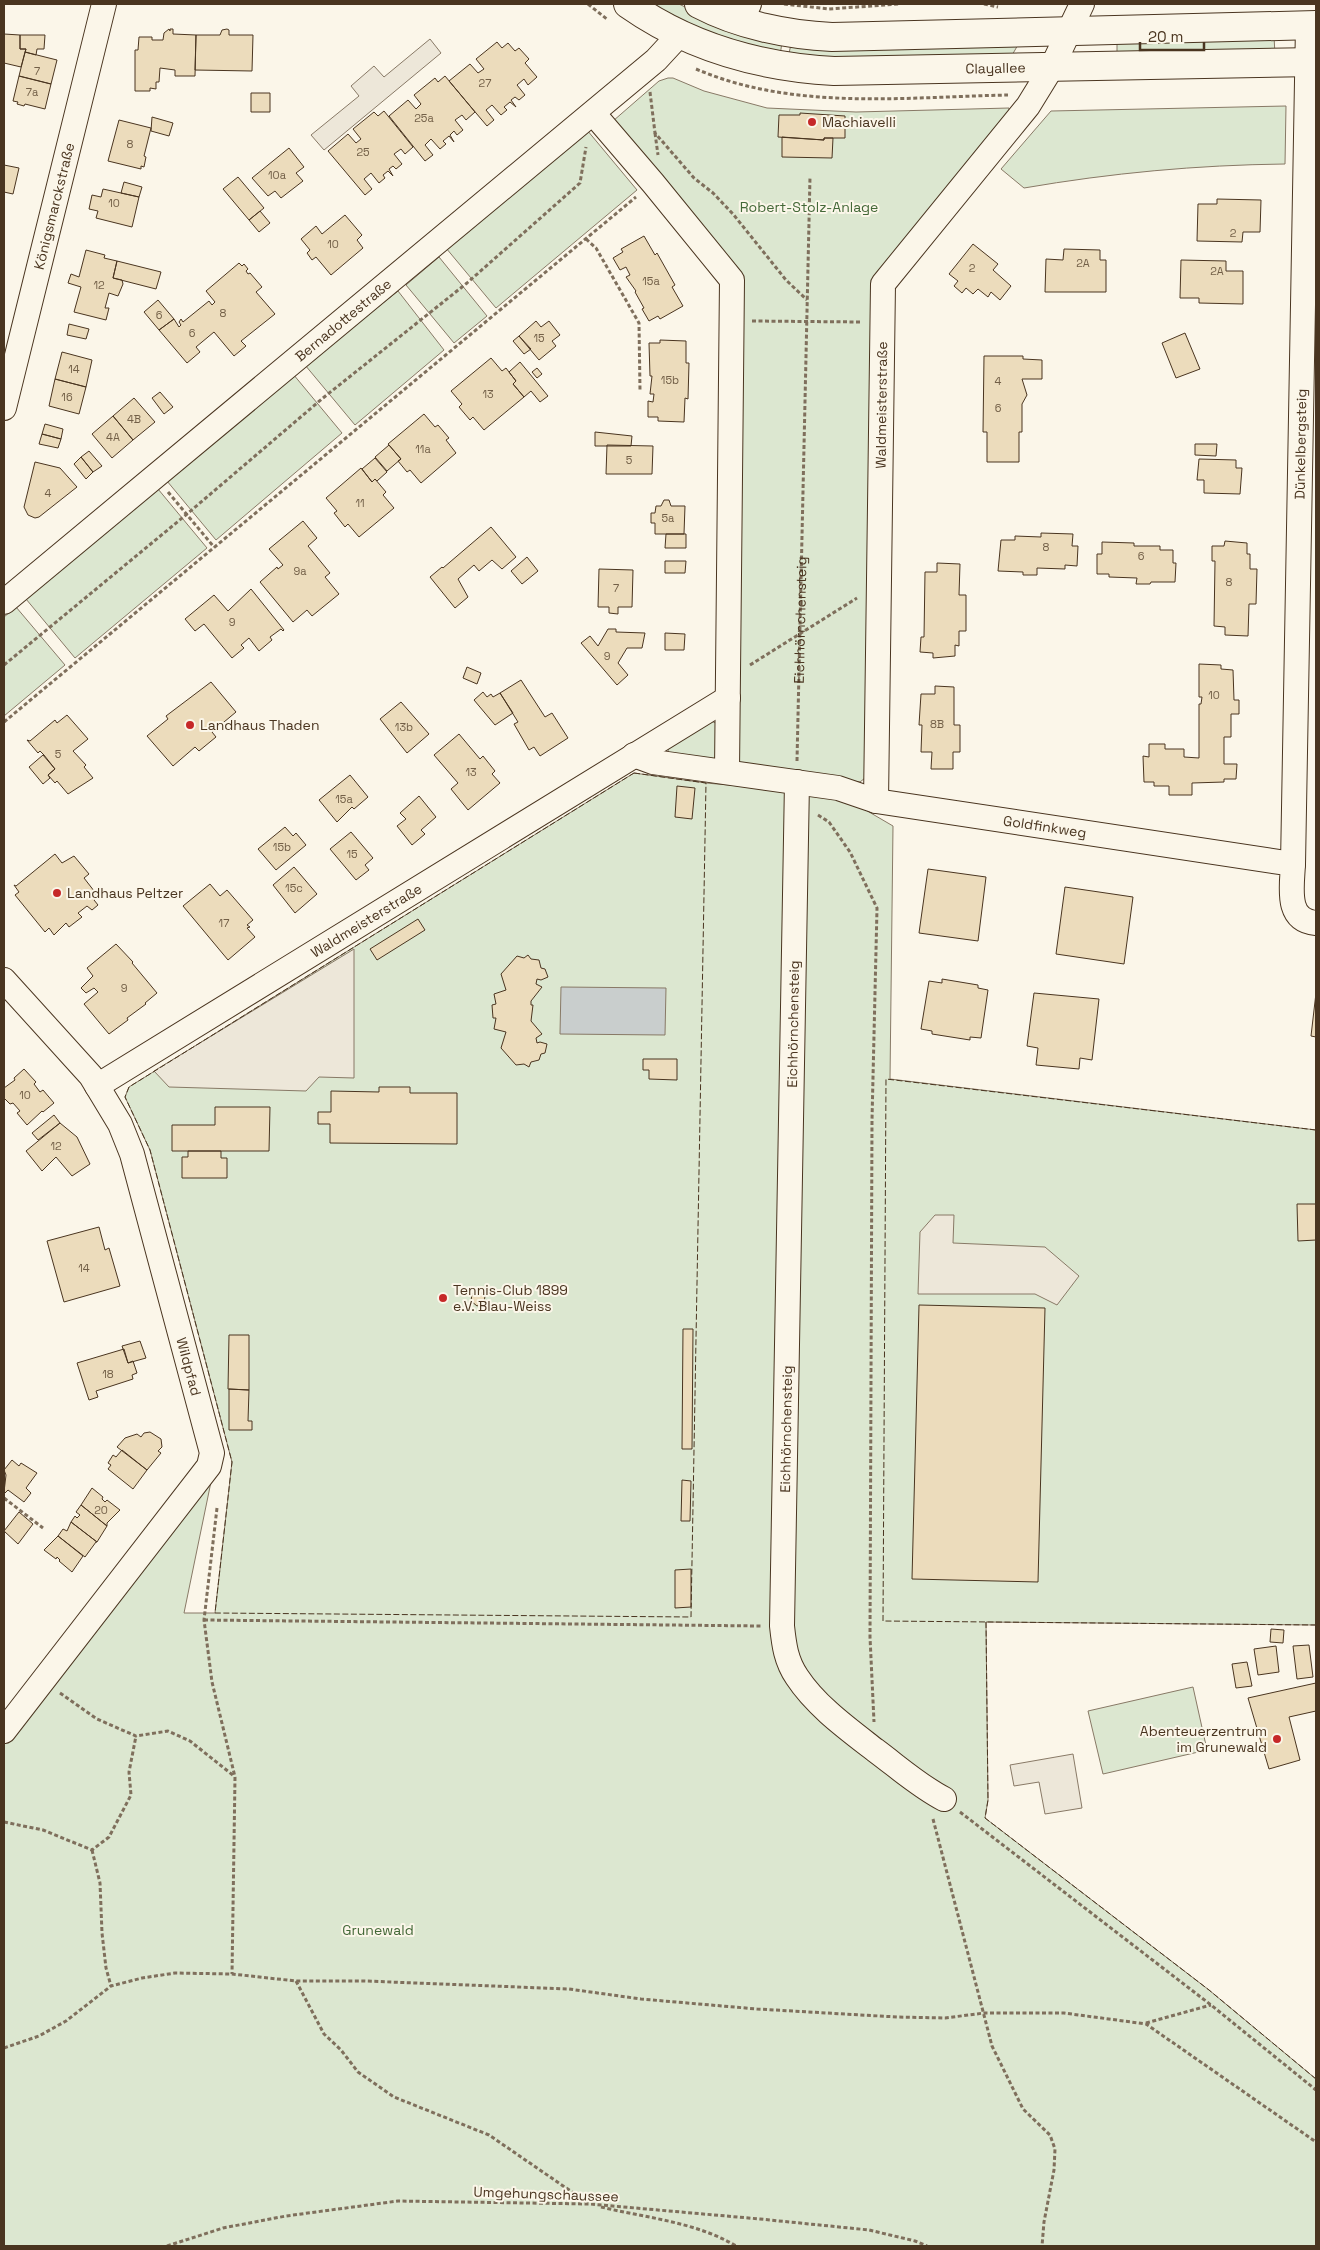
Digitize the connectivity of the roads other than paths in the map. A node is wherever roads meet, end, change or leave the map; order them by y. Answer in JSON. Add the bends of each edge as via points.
{"nodes":[{"id":1,"x":104,"y":4,"type":"edge"},
{"id":2,"x":628,"y":4,"type":"edge"},
{"id":3,"x":699,"y":4,"type":"edge"},
{"id":4,"x":1082,"y":4,"type":"edge"},
{"id":5,"x":746,"y":12,"type":"edge"},
{"id":6,"x":1312,"y":25,"type":"edge"},
{"id":7,"x":1070,"y":31,"type":"junction"},
{"id":8,"x":680,"y":34,"type":"junction"},
{"id":9,"x":1312,"y":62,"type":"edge"},
{"id":10,"x":1052,"y":67,"type":"junction"},
{"id":11,"x":593,"y":113,"type":"junction"},
{"id":12,"x":1309,"y":368,"type":"edge"},
{"id":13,"x":4,"y":408,"type":"edge"},
{"id":14,"x":4,"y":602,"type":"edge"},
{"id":15,"x":728,"y":688,"type":"junction"},
{"id":16,"x":634,"y":755,"type":"junction"},
{"id":17,"x":726,"y":771,"type":"junction"},
{"id":18,"x":797,"y":792,"type":"junction"},
{"id":19,"x":876,"y":801,"type":"junction"},
{"id":20,"x":1292,"y":864,"type":"junction"},
{"id":21,"x":1316,"y":923,"type":"edge"},
{"id":22,"x":4,"y":980,"type":"edge"},
{"id":23,"x":97,"y":1086,"type":"junction"},
{"id":24,"x":4,"y":1731,"type":"edge"},
{"id":25,"x":935,"y":1794,"type":"road end"}],
"edges":[{"from":1,"to":13,"type":"street","name":"Königsmarckstraße"},
{"from":2,"to":8,"type":"main road","name":"Clayallee"},
{"from":3,"to":5,"type":"main road"},
{"from":4,"to":7,"type":"street","name":"Waldmeisterstraße"},
{"from":5,"to":7,"type":"main road","via":[[788,33],[832,37]]},
{"from":6,"to":7,"type":"main road"},
{"from":6,"to":9,"type":"street","name":"Dünkelbergsteig"},
{"from":7,"to":10,"type":"street","name":"Waldmeisterstraße"},
{"from":8,"to":10,"type":"main road","name":"Clayallee","via":[[753,60],[808,70]]},
{"from":8,"to":11,"type":"street","name":"Bernadottestraße","via":[[663,54]]},
{"from":9,"to":10,"type":"main road","name":"Clayallee"},
{"from":9,"to":12,"type":"street","name":"Dünkelbergsteig"},
{"from":10,"to":19,"type":"street","name":"Waldmeisterstraße","via":[[1028,106],[883,284]]},
{"from":11,"to":14,"type":"street","name":"Bernadottestraße"},
{"from":11,"to":15,"type":"street","via":[[654,182],[732,280]]},
{"from":12,"to":20,"type":"street","name":"Dünkelbergsteig"},
{"from":15,"to":16,"type":"street","name":"Waldmeisterstraße"},
{"from":15,"to":17,"type":"street"},
{"from":16,"to":17,"type":"street","via":[[654,762]]},
{"from":16,"to":23,"type":"street","name":"Waldmeisterstraße"},
{"from":17,"to":18,"type":"street","name":"Goldfinkweg"},
{"from":18,"to":19,"type":"street","name":"Goldfinkweg","via":[[838,788]]},
{"from":18,"to":25,"type":"street","name":"Eichhörnchensteig","via":[[782,1626],[786,1655],[797,1678],[826,1708]]},
{"from":19,"to":20,"type":"street","name":"Goldfinkweg"},
{"from":20,"to":21,"type":"street","via":[[1292,903],[1306,922]]},
{"from":22,"to":23,"type":"street","name":"Wildpfad"},
{"from":23,"to":24,"type":"street","name":"Wildpfad","via":[[120,1124],[132,1154],[212,1453],[209,1466]]}]}
